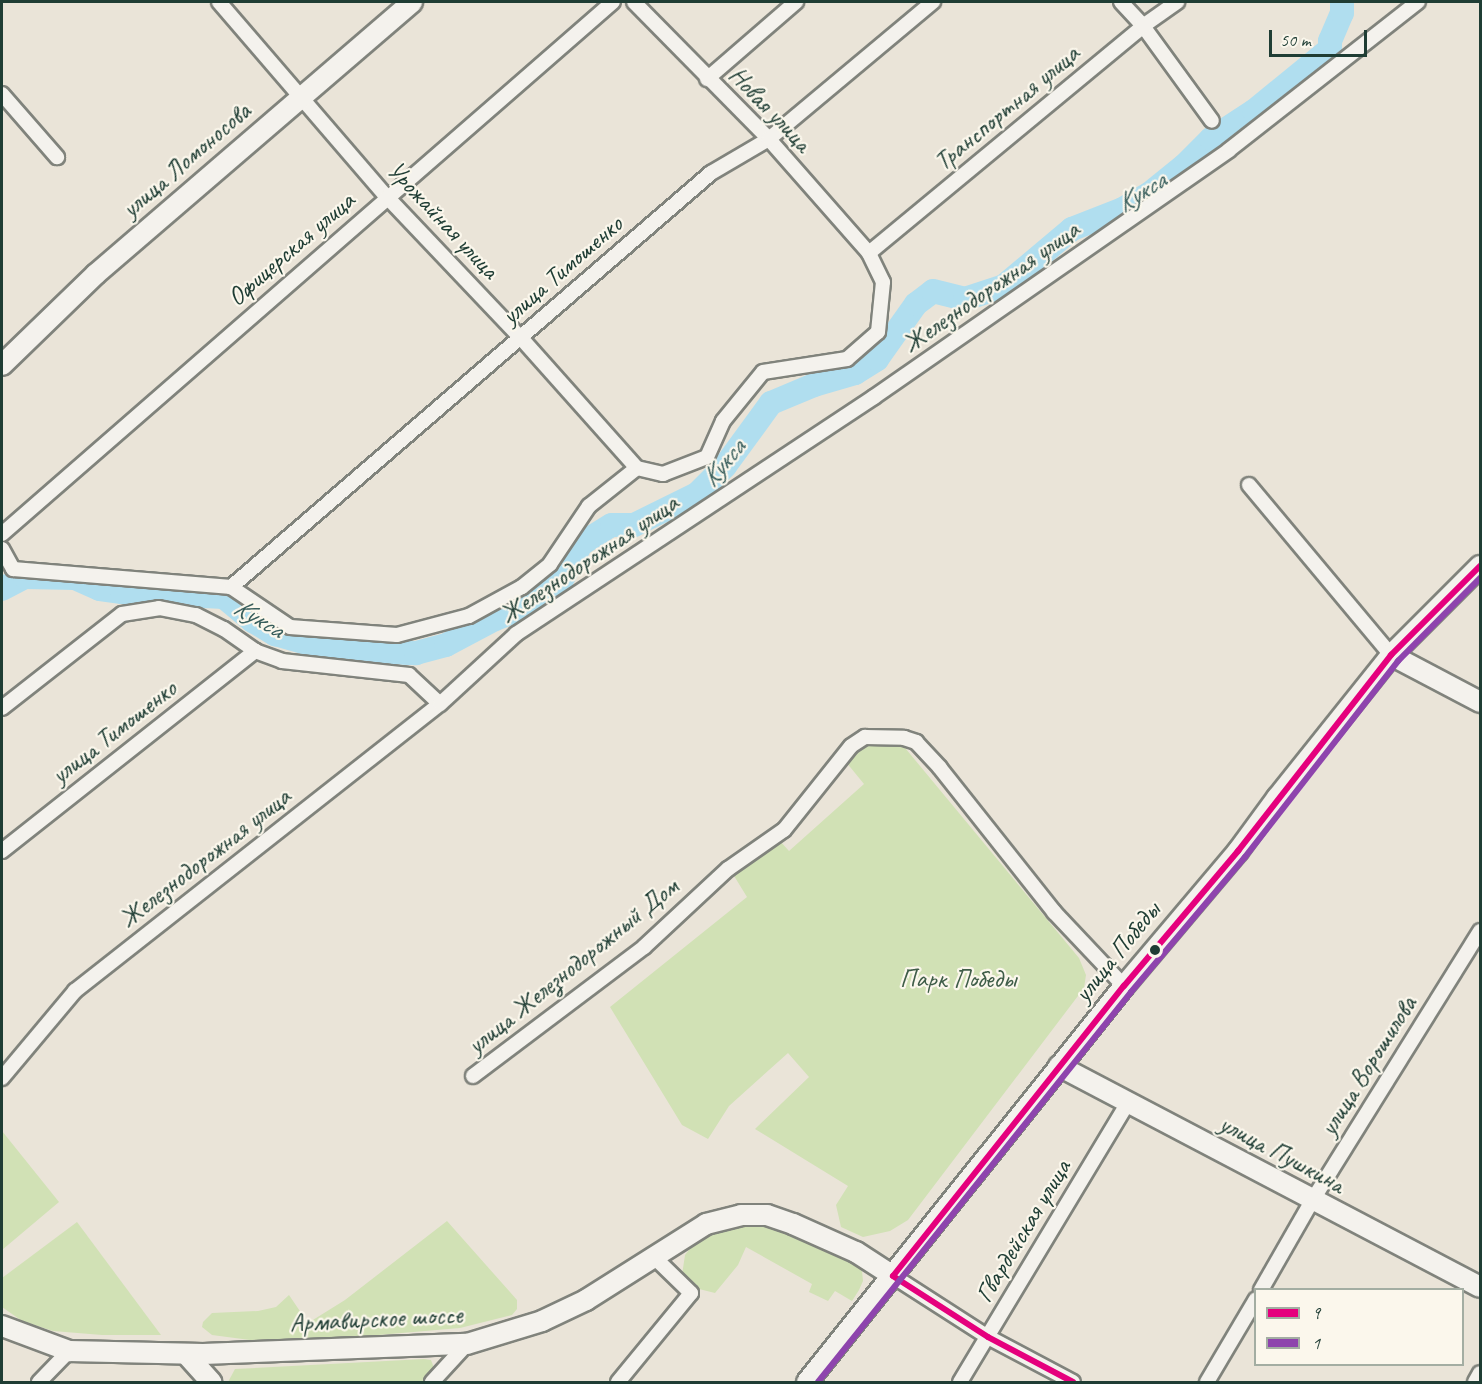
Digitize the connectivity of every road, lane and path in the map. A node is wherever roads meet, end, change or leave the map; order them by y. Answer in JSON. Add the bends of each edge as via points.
{"nodes":[{"id":1,"x":219,"y":2,"type":"edge"},
{"id":2,"x":412,"y":2,"type":"edge"},
{"id":3,"x":612,"y":2,"type":"edge"},
{"id":4,"x":634,"y":2,"type":"edge"},
{"id":5,"x":796,"y":2,"type":"edge"},
{"id":6,"x":933,"y":2,"type":"edge"},
{"id":7,"x":1121,"y":2,"type":"edge"},
{"id":8,"x":1177,"y":2,"type":"edge"},
{"id":9,"x":1418,"y":2,"type":"edge"},
{"id":10,"x":1143,"y":26,"type":"junction"},
{"id":11,"x":707,"y":79,"type":"junction"},
{"id":12,"x":2,"y":94,"type":"edge"},
{"id":13,"x":300,"y":97,"type":"junction"},
{"id":14,"x":1212,"y":121,"type":"dead end"},
{"id":15,"x":769,"y":139,"type":"junction"},
{"id":16,"x":57,"y":158,"type":"dead end"},
{"id":17,"x":387,"y":197,"type":"junction"},
{"id":18,"x":869,"y":253,"type":"junction"},
{"id":19,"x":521,"y":338,"type":"junction"},
{"id":20,"x":2,"y":366,"type":"edge"},
{"id":21,"x":637,"y":468,"type":"junction"},
{"id":22,"x":1249,"y":485,"type":"dead end"},
{"id":23,"x":2,"y":534,"type":"edge"},
{"id":24,"x":2,"y":549,"type":"edge"},
{"id":25,"x":1480,"y":566,"type":"edge"},
{"id":26,"x":231,"y":588,"type":"junction"},
{"id":27,"x":255,"y":651,"type":"junction"},
{"id":28,"x":1391,"y":655,"type":"junction"},
{"id":29,"x":1480,"y":702,"type":"edge"},
{"id":30,"x":440,"y":704,"type":"junction"},
{"id":31,"x":2,"y":708,"type":"edge"},
{"id":32,"x":2,"y":851,"type":"edge"},
{"id":33,"x":1480,"y":931,"type":"edge"},
{"id":34,"x":1124,"y":986,"type":"junction"},
{"id":35,"x":1059,"y":1066,"type":"junction"},
{"id":36,"x":473,"y":1076,"type":"dead end"},
{"id":37,"x":2,"y":1078,"type":"edge"},
{"id":38,"x":1127,"y":1104,"type":"junction"},
{"id":39,"x":1312,"y":1201,"type":"junction"},
{"id":40,"x":654,"y":1257,"type":"junction"},
{"id":41,"x":893,"y":1276,"type":"junction"},
{"id":42,"x":1480,"y":1287,"type":"edge"},
{"id":43,"x":1262,"y":1288,"type":"edge"},
{"id":44,"x":1254,"y":1302,"type":"edge"},
{"id":45,"x":2,"y":1326,"type":"edge"},
{"id":46,"x":988,"y":1337,"type":"junction"},
{"id":47,"x":466,"y":1344,"type":"junction"},
{"id":48,"x":69,"y":1351,"type":"junction"},
{"id":49,"x":186,"y":1354,"type":"junction"},
{"id":50,"x":1480,"y":1373,"type":"edge"},
{"id":51,"x":39,"y":1383,"type":"edge"},
{"id":52,"x":211,"y":1383,"type":"edge"},
{"id":53,"x":432,"y":1383,"type":"edge"},
{"id":54,"x":618,"y":1383,"type":"edge"},
{"id":55,"x":807,"y":1383,"type":"edge"},
{"id":56,"x":960,"y":1383,"type":"edge"},
{"id":57,"x":1073,"y":1383,"type":"edge"},
{"id":58,"x":1207,"y":1383,"type":"edge"},
{"id":59,"x":1475,"y":1383,"type":"edge"}],
"edges":[{"from":1,"to":13,"type":"street","name":"Урожайная улица"},
{"from":2,"to":13,"type":"main road","name":"улица Ломоносова"},
{"from":3,"to":17,"type":"street","name":"Офицерская улица"},
{"from":4,"to":11,"type":"street","name":"Новая улица"},
{"from":5,"to":11,"type":"street"},
{"from":6,"to":15,"type":"street","name":"улица Тимошенко"},
{"from":7,"to":10,"type":"street"},
{"from":8,"to":10,"type":"street","name":"Транспортная улица"},
{"from":9,"to":30,"type":"street","name":"Железнодорожная улица","via":[[1227,145],[874,397],[516,634]]},
{"from":10,"to":14,"type":"street"},
{"from":10,"to":18,"type":"street","name":"Транспортная улица"},
{"from":11,"to":15,"type":"street","name":"Новая улица"},
{"from":12,"to":16,"type":"street"},
{"from":13,"to":17,"type":"street","name":"Урожайная улица"},
{"from":13,"to":20,"type":"main road","name":"улица Ломоносова","via":[[96,274]]},
{"from":15,"to":18,"type":"street","name":"Новая улица"},
{"from":15,"to":19,"type":"street","name":"улица Тимошенко","via":[[711,173]]},
{"from":17,"to":19,"type":"street","name":"Урожайная улица"},
{"from":17,"to":23,"type":"street","name":"Офицерская улица"},
{"from":18,"to":21,"type":"street","name":"Железнодорожная улица","via":[[884,282],[879,332],[847,359],[763,372],[723,421],[707,456],[663,474]]},
{"from":19,"to":21,"type":"street","name":"Урожайная улица"},
{"from":19,"to":26,"type":"street","name":"улица Тимошенко"},
{"from":21,"to":26,"type":"street","name":"Железнодорожная улица","via":[[590,506],[549,564],[522,587],[469,616],[397,635],[290,627]]},
{"from":22,"to":28,"type":"street"},
{"from":24,"to":26,"type":"street","via":[[13,569]]},
{"from":25,"to":28,"type":"main road","name":"улица Победы"},
{"from":27,"to":30,"type":"street","via":[[282,661],[409,675]]},
{"from":27,"to":31,"type":"street","via":[[224,628],[196,615],[159,608],[122,614]]},
{"from":27,"to":32,"type":"street","name":"улица Тимошенко"},
{"from":28,"to":29,"type":"main road"},
{"from":28,"to":34,"type":"main road","name":"улица Победы","via":[[1238,851]]},
{"from":30,"to":37,"type":"street","name":"Железнодорожная улица","via":[[75,990]]},
{"from":33,"to":39,"type":"street","name":"улица Ворошилова"},
{"from":34,"to":35,"type":"main road","name":"улица Победы"},
{"from":34,"to":36,"type":"street","name":"улица Железнодорожный Дом","via":[[1054,912],[916,742],[865,737],[851,746],[790,824],[728,869],[644,947]]},
{"from":35,"to":38,"type":"main road","name":"улица Пушкина"},
{"from":35,"to":41,"type":"main road","name":"улица Победы"},
{"from":38,"to":39,"type":"main road","name":"улица Пушкина"},
{"from":38,"to":46,"type":"street","name":"Гвардейская улица"},
{"from":39,"to":42,"type":"main road","name":"улица Пушкина"},
{"from":39,"to":43,"type":"street","name":"улица Ворошилова"},
{"from":40,"to":41,"type":"main road","name":"Армавирское шоссе","via":[[706,1224],[741,1215],[767,1215],[856,1252]]},
{"from":40,"to":47,"type":"main road","name":"Армавирское шоссе","via":[[586,1300],[542,1321]]},
{"from":40,"to":54,"type":"street","via":[[691,1293]]},
{"from":41,"to":46,"type":"street"},
{"from":41,"to":55,"type":"main road","name":"улица Победы"},
{"from":44,"to":58,"type":"street"},
{"from":45,"to":48,"type":"main road","name":"Армавирское шоссе"},
{"from":46,"to":56,"type":"street","name":"Гвардейская улица"},
{"from":46,"to":57,"type":"street"},
{"from":47,"to":49,"type":"main road","name":"Армавирское шоссе"},
{"from":47,"to":53,"type":"street"},
{"from":48,"to":49,"type":"main road","name":"Армавирское шоссе"},
{"from":48,"to":51,"type":"street"},
{"from":49,"to":52,"type":"main road"},
{"from":50,"to":59,"type":"street"}]}
